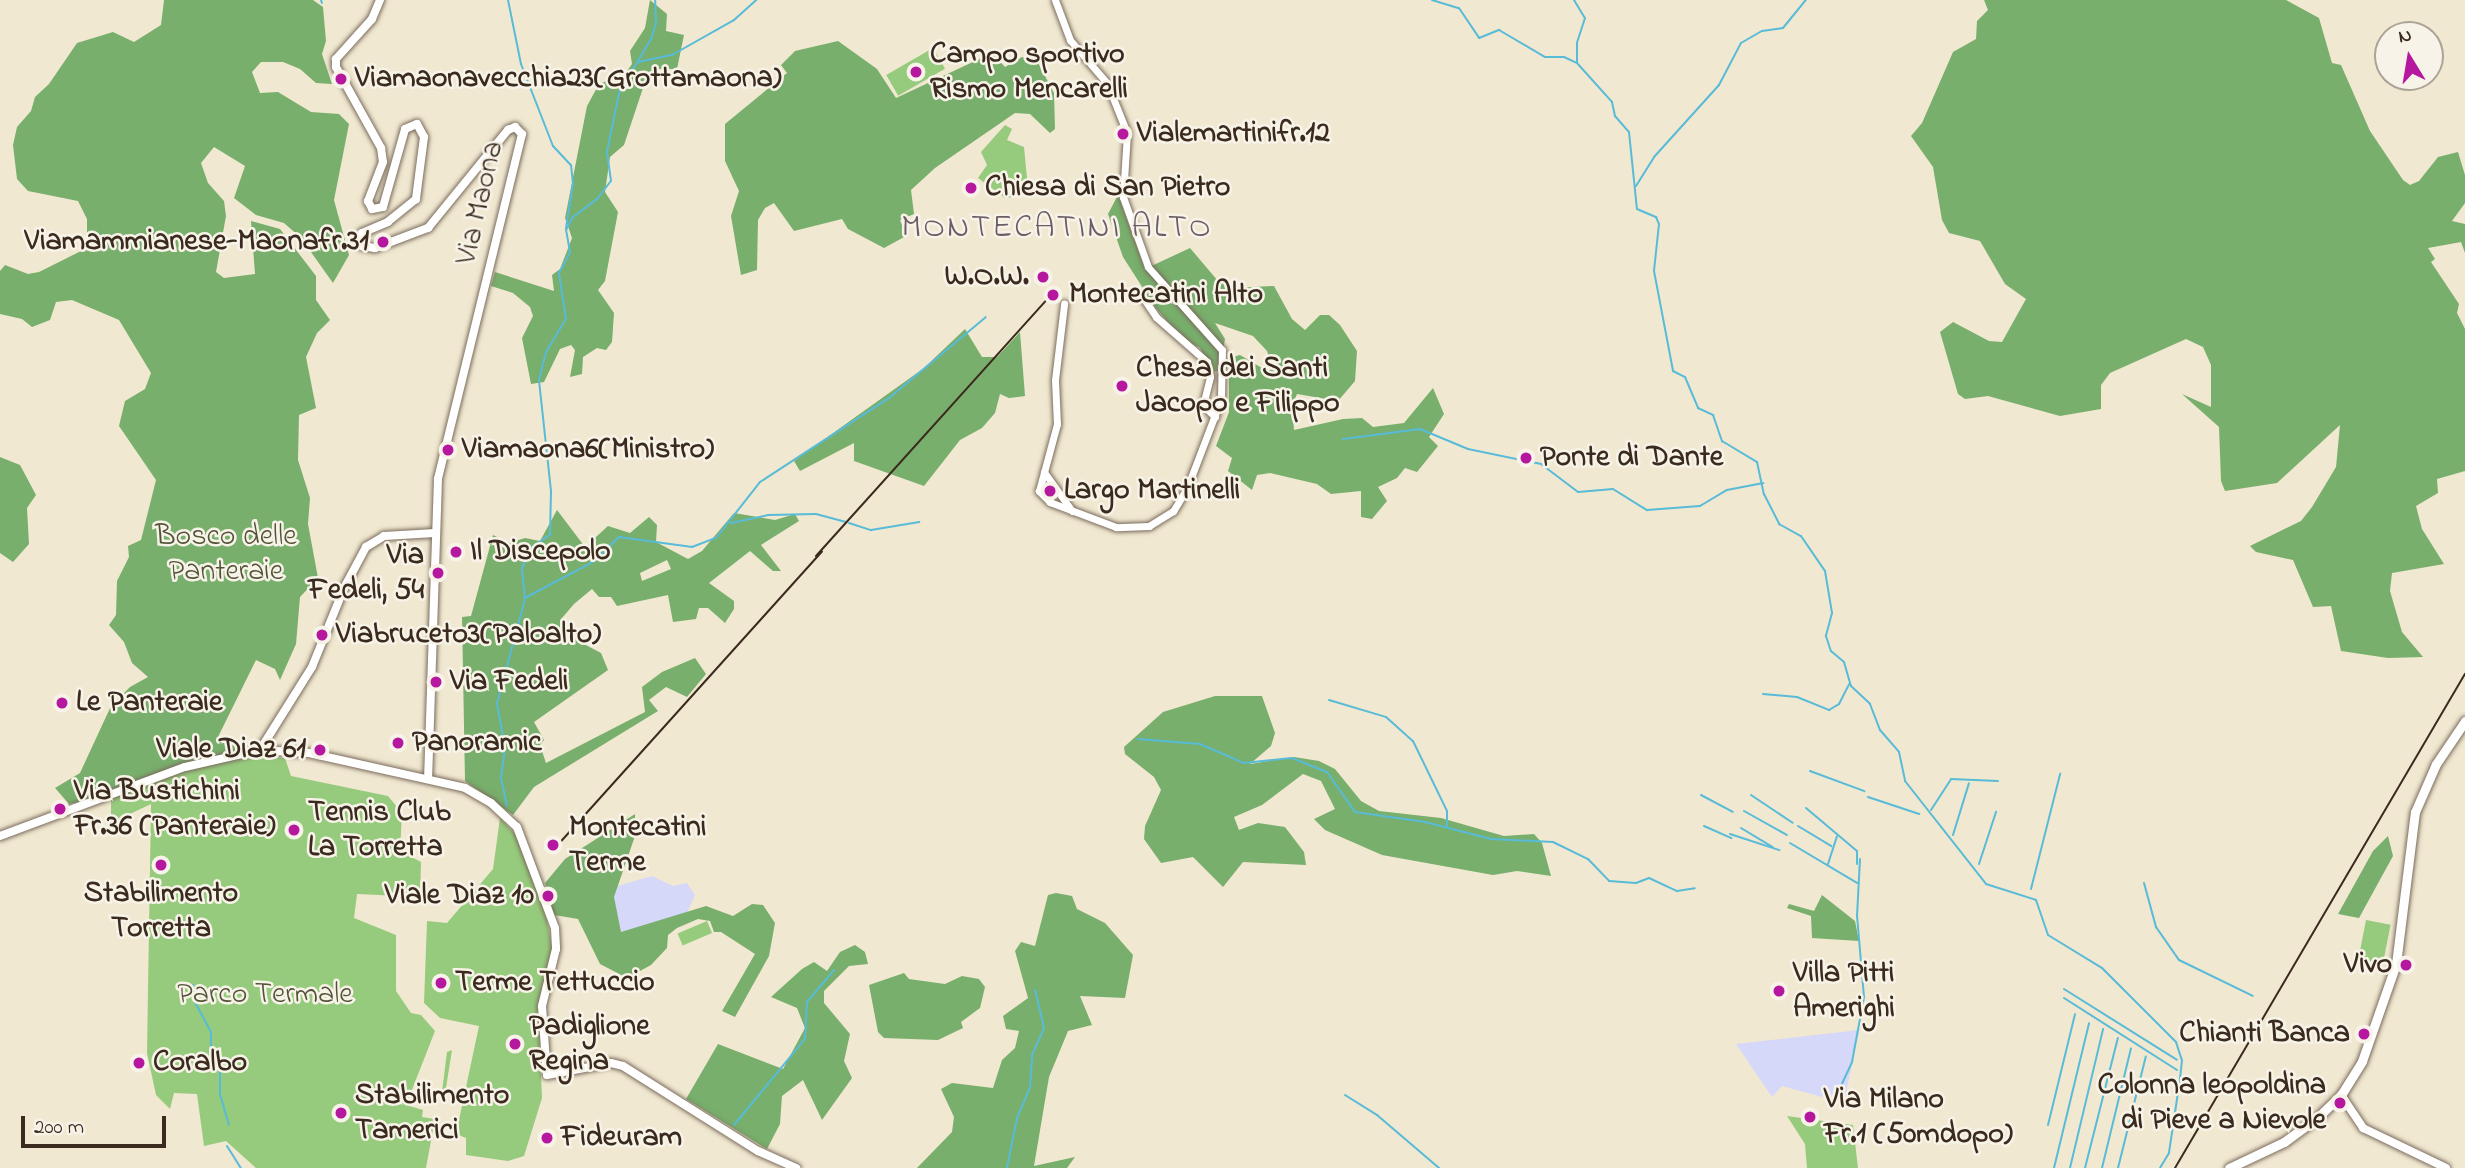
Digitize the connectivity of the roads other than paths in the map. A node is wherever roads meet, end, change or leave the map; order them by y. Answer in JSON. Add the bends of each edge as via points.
{"nodes":[{"id":1,"x":380,"y":0,"type":"edge"},
{"id":2,"x":1055,"y":0,"type":"edge"},
{"id":3,"x":1143,"y":299,"type":"dead end"},
{"id":4,"x":1064,"y":304,"type":"dead end"},
{"id":5,"x":1215,"y":418,"type":"junction"},
{"id":6,"x":1044,"y":472,"type":"junction"},
{"id":7,"x":1074,"y":512,"type":"junction"},
{"id":8,"x":435,"y":533,"type":"junction"},
{"id":9,"x":2465,"y":721,"type":"edge"},
{"id":10,"x":278,"y":726,"type":"junction"},
{"id":11,"x":260,"y":750,"type":"junction"},
{"id":12,"x":270,"y":750,"type":"junction"},
{"id":13,"x":428,"y":777,"type":"junction"},
{"id":14,"x":0,"y":836,"type":"edge"},
{"id":15,"x":2341,"y":1095,"type":"junction"},
{"id":16,"x":796,"y":1168,"type":"edge"},
{"id":17,"x":2229,"y":1168,"type":"edge"},
{"id":18,"x":2446,"y":1168,"type":"edge"}],
"edges":[{"from":1,"to":8,"type":"main road","name":"Via Maona","via":[[372,19],[336,59],[336,67],[381,148],[383,162],[368,201],[372,209],[383,207],[405,129],[417,124],[424,137],[416,199],[388,222],[362,233],[362,246],[375,248],[428,228],[508,130],[515,127],[522,134],[439,474]]},
{"from":2,"to":5,"type":"street","via":[[1070,40],[1107,83],[1127,133],[1123,197],[1148,267],[1222,349],[1222,399]]},
{"from":3,"to":5,"type":"street","via":[[1156,317],[1207,362],[1210,377],[1203,405]]},
{"from":4,"to":6,"type":"street","via":[[1055,380],[1058,424]]},
{"from":5,"to":7,"type":"street","via":[[1183,496],[1161,520],[1124,529]]},
{"from":6,"to":7,"type":"street"},
{"from":6,"to":7,"type":"street","via":[[1038,484],[1042,497]]},
{"from":8,"to":10,"type":"main road","via":[[384,536],[366,547],[312,667]]},
{"from":8,"to":13,"type":"main road"},
{"from":9,"to":15,"type":"main road","via":[[2436,764],[2415,812],[2394,974],[2373,1037]]},
{"from":10,"to":11,"type":"main road"},
{"from":10,"to":12,"type":"main road"},
{"from":11,"to":12,"type":"main road"},
{"from":11,"to":14,"type":"main road","via":[[185,767]]},
{"from":12,"to":13,"type":"main road","via":[[309,753]]},
{"from":13,"to":16,"type":"main road","via":[[457,785],[491,803],[517,827],[531,857],[557,942],[541,1006],[547,1075],[611,1063],[623,1066],[758,1151]]},
{"from":15,"to":17,"type":"main road","via":[[2291,1137]]},
{"from":15,"to":18,"type":"main road","via":[[2355,1121],[2375,1136]]}]}
